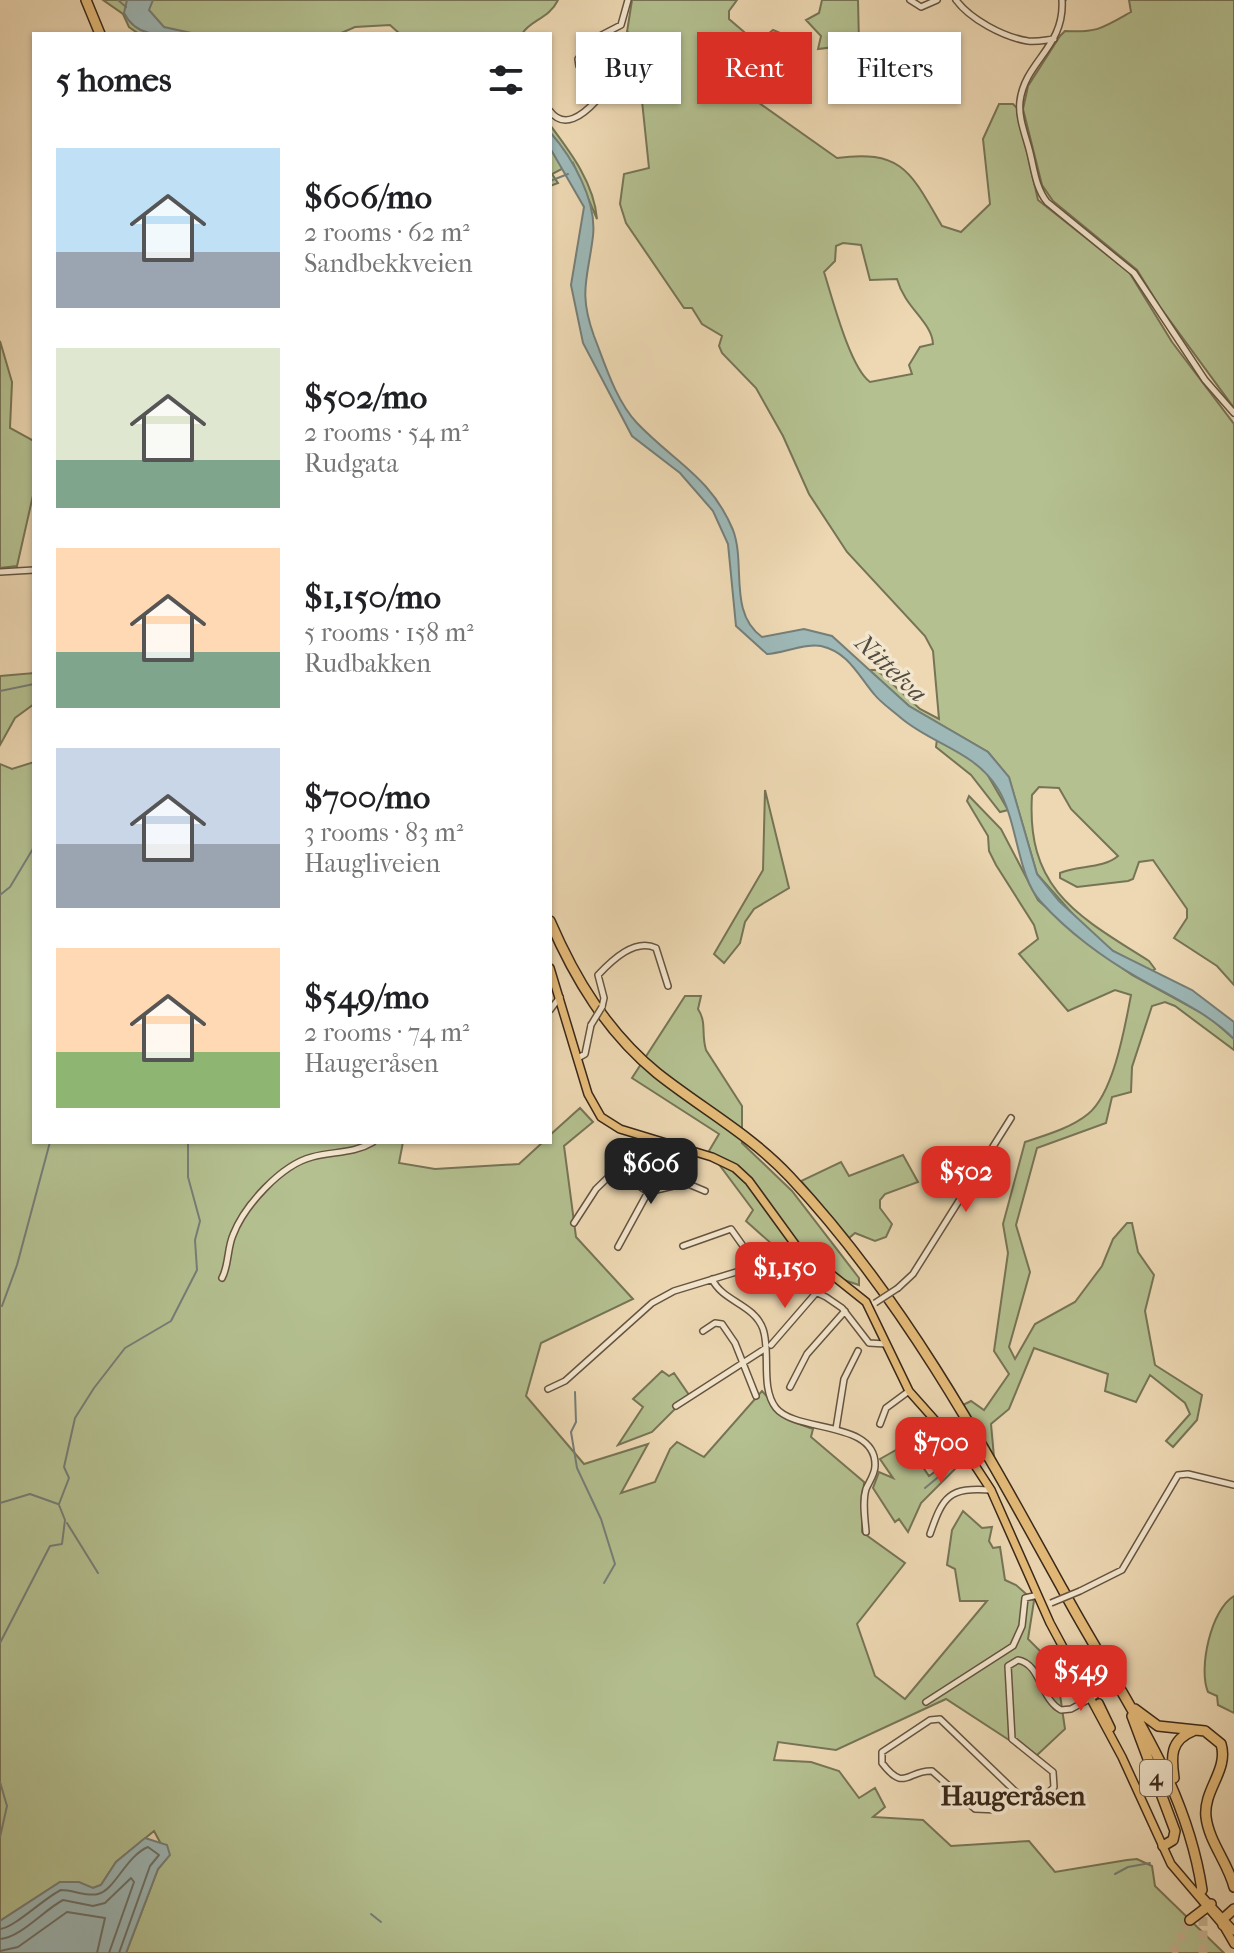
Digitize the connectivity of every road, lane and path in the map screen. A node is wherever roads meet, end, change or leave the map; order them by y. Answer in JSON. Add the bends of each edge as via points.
{"nodes":[{"id":1,"x":86,"y":0,"type":"edge"},
{"id":2,"x":628,"y":0,"type":"edge"},
{"id":3,"x":910,"y":0,"type":"edge"},
{"id":4,"x":937,"y":0,"type":"edge"},
{"id":5,"x":956,"y":0,"type":"edge"},
{"id":6,"x":1062,"y":0,"type":"edge"},
{"id":7,"x":99,"y":32,"type":"edge"},
{"id":8,"x":1055,"y":39,"type":"junction"},
{"id":9,"x":552,"y":113,"type":"edge"},
{"id":10,"x":1234,"y":413,"type":"edge"},
{"id":11,"x":32,"y":570,"type":"edge"},
{"id":12,"x":0,"y":572,"type":"edge"},
{"id":13,"x":552,"y":925,"type":"edge"},
{"id":14,"x":552,"y":935,"type":"edge"},
{"id":15,"x":552,"y":973,"type":"edge"},
{"id":16,"x":668,"y":986,"type":"dead end"},
{"id":17,"x":561,"y":997,"type":"junction"},
{"id":18,"x":552,"y":1006,"type":"edge"},
{"id":19,"x":578,"y":1058,"type":"junction"},
{"id":20,"x":1011,"y":1118,"type":"dead end"},
{"id":21,"x":660,"y":1141,"type":"junction"},
{"id":22,"x":369,"y":1144,"type":"edge"},
{"id":23,"x":616,"y":1170,"type":"junction"},
{"id":24,"x":705,"y":1191,"type":"dead end"},
{"id":25,"x":648,"y":1192,"type":"junction"},
{"id":26,"x":574,"y":1223,"type":"dead end"},
{"id":27,"x":683,"y":1246,"type":"dead end"},
{"id":28,"x":618,"y":1247,"type":"dead end"},
{"id":29,"x":755,"y":1269,"type":"junction"},
{"id":30,"x":222,"y":1278,"type":"dead end"},
{"id":31,"x":712,"y":1279,"type":"junction"},
{"id":32,"x":816,"y":1293,"type":"junction"},
{"id":33,"x":873,"y":1305,"type":"junction"},
{"id":34,"x":845,"y":1311,"type":"junction"},
{"id":35,"x":703,"y":1331,"type":"dead end"},
{"id":36,"x":887,"y":1344,"type":"junction"},
{"id":37,"x":769,"y":1347,"type":"junction"},
{"id":38,"x":858,"y":1351,"type":"dead end"},
{"id":39,"x":744,"y":1362,"type":"junction"},
{"id":40,"x":790,"y":1387,"type":"dead end"},
{"id":41,"x":548,"y":1389,"type":"dead end"},
{"id":42,"x":909,"y":1391,"type":"junction"},
{"id":43,"x":756,"y":1396,"type":"dead end"},
{"id":44,"x":676,"y":1406,"type":"dead end"},
{"id":45,"x":880,"y":1424,"type":"dead end"},
{"id":46,"x":836,"y":1429,"type":"junction"},
{"id":47,"x":1234,"y":1485,"type":"edge"},
{"id":48,"x":991,"y":1490,"type":"junction"},
{"id":49,"x":866,"y":1532,"type":"dead end"},
{"id":50,"x":930,"y":1534,"type":"dead end"},
{"id":51,"x":1062,"y":1589,"type":"junction"},
{"id":52,"x":1038,"y":1595,"type":"junction"},
{"id":53,"x":1047,"y":1604,"type":"junction"},
{"id":54,"x":1092,"y":1698,"type":"junction"},
{"id":55,"x":926,"y":1702,"type":"dead end"},
{"id":56,"x":1130,"y":1705,"type":"junction"},
{"id":57,"x":1196,"y":1729,"type":"junction"},
{"id":58,"x":1174,"y":1788,"type":"junction"},
{"id":59,"x":1019,"y":1795,"type":"junction"},
{"id":60,"x":1163,"y":1846,"type":"junction"},
{"id":61,"x":1234,"y":1887,"type":"edge"},
{"id":62,"x":1202,"y":1890,"type":"tunnel mouth"},
{"id":63,"x":1208,"y":1905,"type":"junction"},
{"id":64,"x":1229,"y":1918,"type":"edge"},
{"id":65,"x":1190,"y":1920,"type":"tunnel mouth"},
{"id":66,"x":1234,"y":1931,"type":"edge"},
{"id":67,"x":1234,"y":1944,"type":"edge"}],
"edges":[{"from":1,"to":7,"type":"highway"},
{"from":2,"to":9,"type":"street","via":[[621,25],[590,41],[578,59],[579,66],[600,82],[593,104],[568,121]]},
{"from":3,"to":4,"type":"street","via":[[924,7]]},
{"from":5,"to":8,"type":"street","via":[[966,14],[1016,38]]},
{"from":6,"to":8,"type":"street"},
{"from":8,"to":10,"type":"street","via":[[1027,79],[1019,104],[1041,193],[1134,273],[1205,380]]},
{"from":11,"to":12,"type":"street"},
{"from":13,"to":51,"type":"highway","number":"4","via":[[582,986],[617,1035],[655,1071],[775,1161],[853,1254],[953,1400]]},
{"from":14,"to":51,"type":"highway","number":"4","via":[[579,988],[614,1037],[652,1074],[763,1156],[837,1239],[926,1364]]},
{"from":15,"to":17,"type":"main road"},
{"from":16,"to":19,"type":"street","bridge":true,"via":[[656,948],[637,947],[622,954],[598,975],[602,1007],[591,1025],[585,1054]]},
{"from":17,"to":18,"type":"street"},
{"from":17,"to":19,"type":"main road"},
{"from":19,"to":21,"type":"main road","via":[[601,1117]]},
{"from":20,"to":33,"type":"street","bridge":true,"via":[[913,1274]]},
{"from":21,"to":23,"type":"street"},
{"from":21,"to":33,"type":"main road","via":[[719,1159],[739,1171],[797,1247]]},
{"from":22,"to":30,"type":"street","via":[[305,1160],[277,1180],[243,1216]]},
{"from":23,"to":25,"type":"street"},
{"from":23,"to":26,"type":"street","via":[[591,1195]]},
{"from":24,"to":25,"type":"street","via":[[686,1183]]},
{"from":25,"to":28,"type":"street"},
{"from":27,"to":29,"type":"street","via":[[731,1229]]},
{"from":29,"to":31,"type":"street"},
{"from":29,"to":32,"type":"street"},
{"from":31,"to":37,"type":"street","via":[[754,1315]]},
{"from":31,"to":41,"type":"street","via":[[652,1303],[565,1381]]},
{"from":32,"to":34,"type":"street"},
{"from":32,"to":37,"type":"street"},
{"from":33,"to":36,"type":"main road"},
{"from":34,"to":36,"type":"street","via":[[869,1343]]},
{"from":34,"to":40,"type":"street","via":[[807,1354]]},
{"from":35,"to":39,"type":"street","via":[[722,1324]]},
{"from":36,"to":42,"type":"main road"},
{"from":37,"to":39,"type":"street"},
{"from":37,"to":46,"type":"street","via":[[775,1407],[797,1420]]},
{"from":38,"to":46,"type":"street","via":[[844,1379]]},
{"from":39,"to":43,"type":"street"},
{"from":39,"to":44,"type":"street"},
{"from":42,"to":45,"type":"street","via":[[886,1408]]},
{"from":42,"to":48,"type":"main road"},
{"from":46,"to":49,"type":"street","via":[[856,1436],[874,1458],[866,1491]]},
{"from":47,"to":53,"type":"street","bridge":true,"via":[[1178,1475],[1122,1570]]},
{"from":48,"to":50,"type":"street","via":[[964,1488],[943,1501]]},
{"from":48,"to":52,"type":"main road"},
{"from":51,"to":56,"type":"highway","number":"4"},
{"from":52,"to":53,"type":"main road"},
{"from":52,"to":55,"type":"street","via":[[1025,1598],[1020,1635],[1009,1650]]},
{"from":53,"to":54,"type":"main road"},
{"from":54,"to":59,"type":"street","via":[[1068,1710],[1056,1708],[1026,1662],[1008,1666],[1010,1735],[1047,1764],[1054,1777],[1045,1798],[1030,1801]]},
{"from":54,"to":60,"type":"main road"},
{"from":56,"to":57,"type":"highway","number":"4","via":[[1161,1728]]},
{"from":56,"to":58,"type":"highway","number":"4"},
{"from":56,"to":60,"type":"highway","number":"4","via":[[1175,1828],[1174,1838]]},
{"from":57,"to":58,"type":"highway","number":"4","via":[[1173,1748]]},
{"from":57,"to":61,"type":"highway","number":"4","via":[[1210,1733],[1222,1748],[1223,1763],[1209,1791],[1206,1813]]},
{"from":58,"to":62,"type":"highway","number":"4","via":[[1191,1834]]},
{"from":59,"to":59,"type":"street","via":[[940,1719],[930,1720],[882,1752],[882,1763],[896,1777],[904,1780],[932,1771],[975,1809],[999,1810]]},
{"from":60,"to":63,"type":"main road","via":[[1174,1868]]},
{"from":63,"to":64,"type":"main road"},
{"from":63,"to":65,"type":"highway"},
{"from":64,"to":66,"type":"main road"},
{"from":64,"to":67,"type":"main road"}]}
